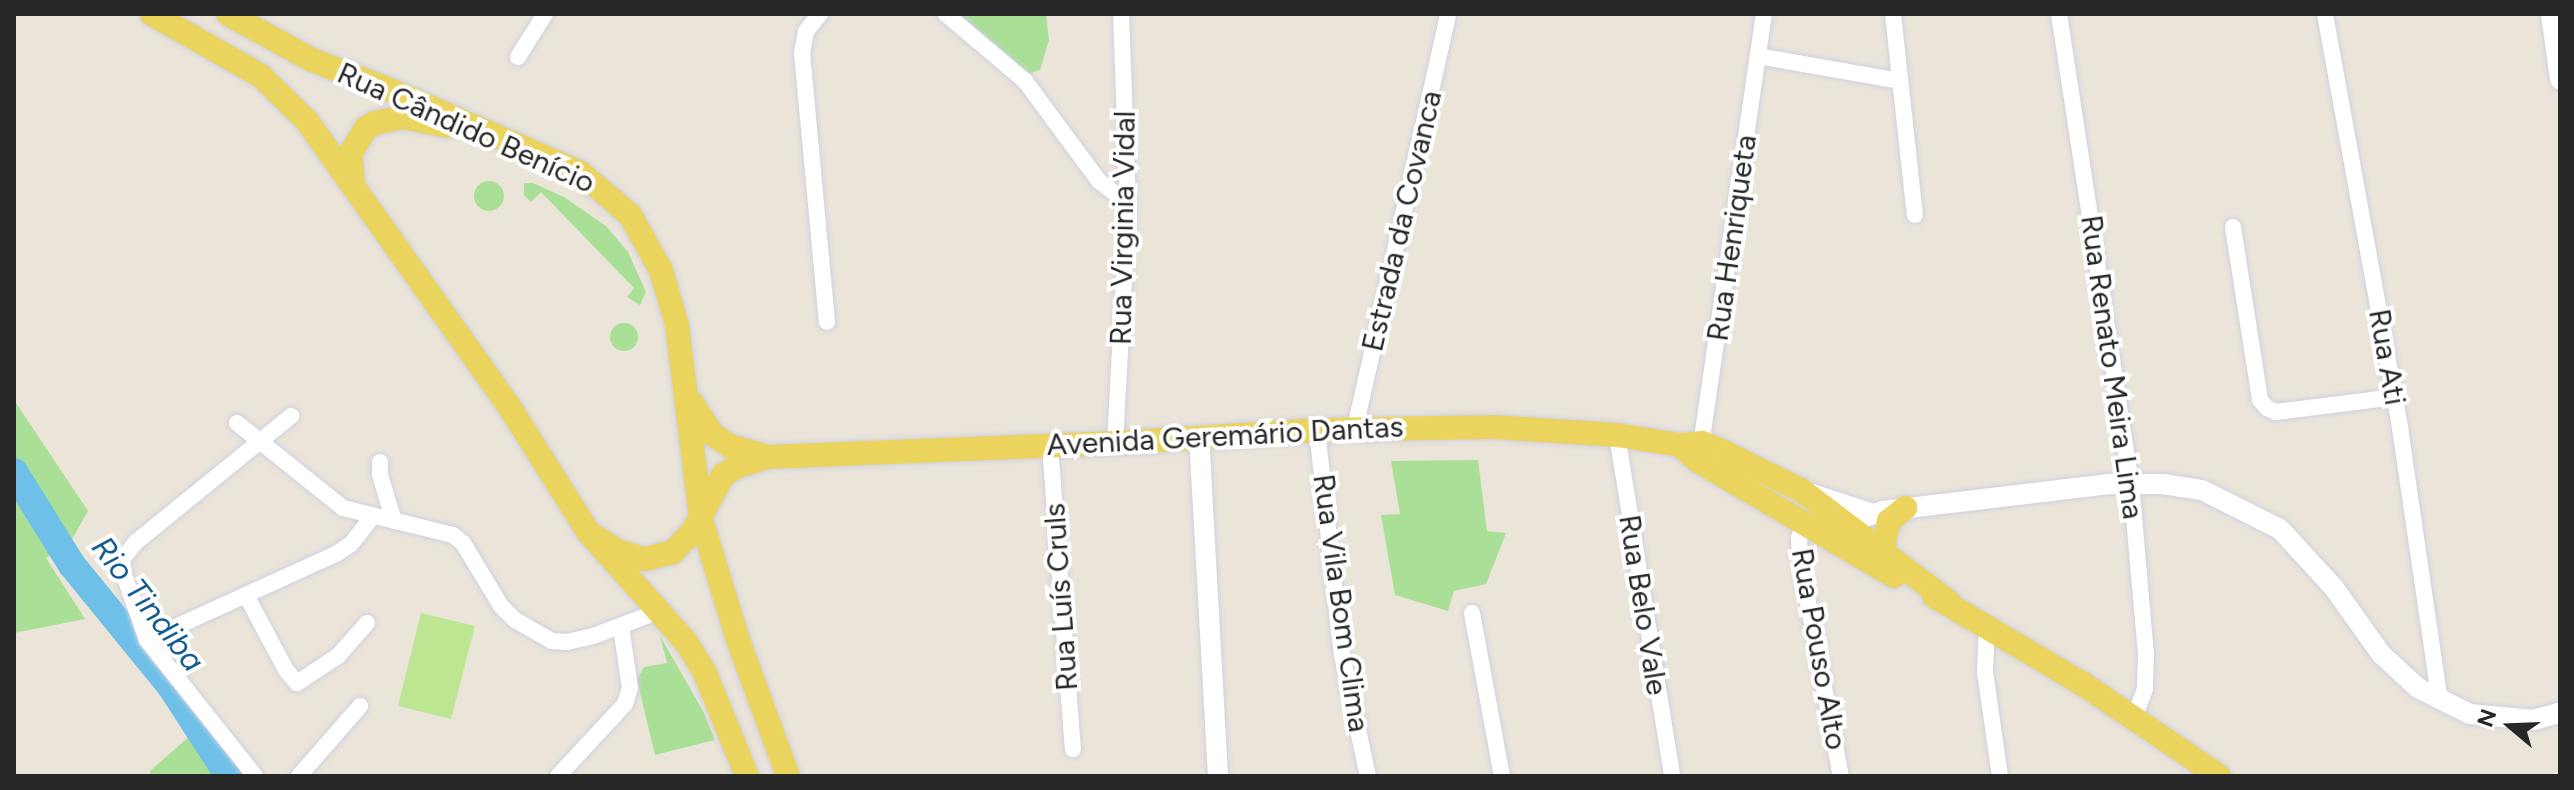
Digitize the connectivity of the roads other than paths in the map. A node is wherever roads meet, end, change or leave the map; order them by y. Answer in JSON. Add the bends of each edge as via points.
{"nodes":[{"id":1,"x":152,"y":14,"type":"edge"},
{"id":2,"x":545,"y":14,"type":"edge"},
{"id":3,"x":820,"y":14,"type":"edge"},
{"id":4,"x":946,"y":14,"type":"edge"},
{"id":5,"x":1121,"y":14,"type":"edge"},
{"id":6,"x":1448,"y":14,"type":"edge"},
{"id":7,"x":1764,"y":14,"type":"edge"},
{"id":8,"x":1893,"y":14,"type":"edge"},
{"id":9,"x":2059,"y":14,"type":"edge"},
{"id":10,"x":2325,"y":14,"type":"edge"},
{"id":11,"x":2551,"y":14,"type":"edge"},
{"id":12,"x":237,"y":16,"type":"edge"},
{"id":13,"x":1758,"y":56,"type":"junction"},
{"id":14,"x":518,"y":57,"type":"dead end"},
{"id":15,"x":2560,"y":79,"type":"edge"},
{"id":16,"x":1900,"y":81,"type":"junction"},
{"id":17,"x":500,"y":138,"type":"junction"},
{"id":18,"x":353,"y":183,"type":"junction"},
{"id":19,"x":1128,"y":204,"type":"junction"},
{"id":20,"x":1915,"y":215,"type":"dead end"},
{"id":21,"x":2233,"y":227,"type":"dead end"},
{"id":22,"x":827,"y":322,"type":"dead end"},
{"id":23,"x":686,"y":385,"type":"junction"},
{"id":24,"x":2394,"y":397,"type":"junction"},
{"id":25,"x":291,"y":416,"type":"dead end"},
{"id":26,"x":237,"y":423,"type":"dead end"},
{"id":27,"x":1355,"y":428,"type":"junction"},
{"id":28,"x":1317,"y":430,"type":"junction"},
{"id":29,"x":1617,"y":435,"type":"junction"},
{"id":30,"x":1199,"y":436,"type":"junction"},
{"id":31,"x":259,"y":443,"type":"junction"},
{"id":32,"x":1115,"y":443,"type":"junction"},
{"id":33,"x":1050,"y":445,"type":"junction"},
{"id":34,"x":1693,"y":450,"type":"junction"},
{"id":35,"x":768,"y":457,"type":"junction"},
{"id":36,"x":380,"y":462,"type":"dead end"},
{"id":37,"x":2131,"y":483,"type":"junction"},
{"id":38,"x":1801,"y":490,"type":"junction"},
{"id":39,"x":1905,"y":508,"type":"junction"},
{"id":40,"x":1873,"y":514,"type":"junction"},
{"id":41,"x":371,"y":518,"type":"junction"},
{"id":42,"x":701,"y":519,"type":"junction"},
{"id":43,"x":394,"y":521,"type":"junction"},
{"id":44,"x":1804,"y":523,"type":"junction"},
{"id":45,"x":1846,"y":523,"type":"junction"},
{"id":46,"x":589,"y":533,"type":"junction"},
{"id":47,"x":1885,"y":555,"type":"junction"},
{"id":48,"x":247,"y":597,"type":"junction"},
{"id":49,"x":1949,"y":602,"type":"junction"},
{"id":50,"x":659,"y":611,"type":"junction"},
{"id":51,"x":1472,"y":613,"type":"dead end"},
{"id":52,"x":367,"y":623,"type":"dead end"},
{"id":53,"x":1987,"y":624,"type":"junction"},
{"id":54,"x":621,"y":626,"type":"junction"},
{"id":55,"x":147,"y":640,"type":"junction"},
{"id":56,"x":2440,"y":701,"type":"junction"},
{"id":57,"x":360,"y":706,"type":"dead end"},
{"id":58,"x":2560,"y":713,"type":"edge"},
{"id":59,"x":2133,"y":720,"type":"junction"},
{"id":60,"x":1073,"y":749,"type":"dead end"},
{"id":61,"x":255,"y":776,"type":"edge"},
{"id":62,"x":299,"y":776,"type":"edge"},
{"id":63,"x":558,"y":776,"type":"edge"},
{"id":64,"x":747,"y":776,"type":"edge"},
{"id":65,"x":788,"y":776,"type":"edge"},
{"id":66,"x":1218,"y":776,"type":"edge"},
{"id":67,"x":1368,"y":776,"type":"edge"},
{"id":68,"x":1502,"y":776,"type":"edge"},
{"id":69,"x":1672,"y":776,"type":"edge"},
{"id":70,"x":1841,"y":776,"type":"edge"},
{"id":71,"x":2000,"y":776,"type":"edge"},
{"id":72,"x":2219,"y":776,"type":"edge"}],
"edges":[{"from":1,"to":18,"type":"main road","name":"Rua Cândido Benício","via":[[261,76],[298,110]]},
{"from":2,"to":14,"type":"street"},
{"from":3,"to":22,"type":"street","via":[[806,31],[802,53]]},
{"from":4,"to":19,"type":"street","via":[[1016,72],[1099,181]]},
{"from":5,"to":19,"type":"street","name":"Rua Virginia Vidal"},
{"from":6,"to":27,"type":"street","name":"Estrada da Covanca"},
{"from":7,"to":13,"type":"street","name":"Rua Henriqueta"},
{"from":8,"to":16,"type":"street"},
{"from":9,"to":37,"type":"street","name":"Rua Renato Meira Lima"},
{"from":10,"to":24,"type":"street","name":"Rua Ati"},
{"from":11,"to":15,"type":"street"},
{"from":12,"to":17,"type":"main road","name":"Rua Cândido Benício","via":[[312,60]]},
{"from":13,"to":16,"type":"street"},
{"from":13,"to":34,"type":"street","name":"Rua Henriqueta"},
{"from":16,"to":20,"type":"street"},
{"from":17,"to":18,"type":"main road","via":[[387,118],[366,128],[354,146],[349,168]]},
{"from":17,"to":23,"type":"main road","name":"Rua Cândido Benício","via":[[581,173],[630,215],[661,270]]},
{"from":18,"to":46,"type":"main road","name":"Rua Cândido Benício","via":[[507,403]]},
{"from":19,"to":32,"type":"street","name":"Rua Virginia Vidal"},
{"from":21,"to":24,"type":"street","via":[[2260,400],[2267,408],[2276,412]]},
{"from":23,"to":35,"type":"main road","name":"Avenida Geremário Dantas","via":[[712,434],[730,446]]},
{"from":23,"to":42,"type":"main road","name":"Rua Cândido Benício"},
{"from":24,"to":56,"type":"street","name":"Rua Ati"},
{"from":25,"to":31,"type":"street"},
{"from":26,"to":31,"type":"street"},
{"from":27,"to":28,"type":"main road","name":"Avenida Geremário Dantas"},
{"from":27,"to":29,"type":"main road","name":"Avenida Geremário Dantas","via":[[1494,427]]},
{"from":28,"to":30,"type":"main road","name":"Avenida Geremário Dantas"},
{"from":28,"to":67,"type":"street","name":"Rua Vila Bom Clima","via":[[1342,655]]},
{"from":29,"to":34,"type":"main road","name":"Avenida Geremário Dantas"},
{"from":29,"to":69,"type":"street","name":"Rua Belo Vale"},
{"from":30,"to":32,"type":"main road","name":"Avenida Geremário Dantas"},
{"from":30,"to":66,"type":"street"},
{"from":31,"to":41,"type":"street","via":[[343,508]]},
{"from":31,"to":55,"type":"street","via":[[128,549],[124,584]]},
{"from":32,"to":33,"type":"main road","name":"Avenida Geremário Dantas"},
{"from":33,"to":35,"type":"main road","name":"Avenida Geremário Dantas"},
{"from":33,"to":60,"type":"street","name":"Rua Luís Cruls"},
{"from":34,"to":38,"type":"main road","name":"Avenida Geremário Dantas","via":[[1745,460]]},
{"from":34,"to":44,"type":"main road","name":"Avenida Geremário Dantas"},
{"from":35,"to":42,"type":"main road","name":"Avenida Geremário Dantas","via":[[723,475]]},
{"from":36,"to":43,"type":"street"},
{"from":37,"to":39,"type":"street"},
{"from":37,"to":56,"type":"street","via":[[2202,490],[2280,529],[2334,588],[2396,671]]},
{"from":37,"to":59,"type":"street","name":"Rua Renato Meira Lima","via":[[2146,656],[2145,689]]},
{"from":38,"to":40,"type":"street"},
{"from":38,"to":45,"type":"main road","name":"Avenida Geremário Dantas"},
{"from":39,"to":40,"type":"street"},
{"from":39,"to":47,"type":"main road","via":[[1889,521]]},
{"from":40,"to":45,"type":"street"},
{"from":41,"to":43,"type":"street"},
{"from":41,"to":48,"type":"street","via":[[336,554]]},
{"from":42,"to":46,"type":"main road","name":"Avenida Geremário Dantas","via":[[677,549],[658,558],[629,556]]},
{"from":42,"to":65,"type":"main road","name":"Rua Cândido Benício"},
{"from":43,"to":54,"type":"street","via":[[453,535],[501,606],[552,641],[567,642]]},
{"from":44,"to":45,"type":"main road"},
{"from":44,"to":49,"type":"main road","name":"Avenida Geremário Dantas","via":[[1853,555]]},
{"from":44,"to":70,"type":"street","name":"Rua Pouso Alto","via":[[1800,560]]},
{"from":45,"to":47,"type":"main road","name":"Avenida Geremário Dantas"},
{"from":46,"to":50,"type":"main road","name":"Rua Cândido Benício"},
{"from":47,"to":49,"type":"main road","name":"Avenida Geremário Dantas"},
{"from":48,"to":52,"type":"street","via":[[297,683],[338,656]]},
{"from":48,"to":55,"type":"street"},
{"from":49,"to":53,"type":"main road","name":"Avenida Geremário Dantas"},
{"from":50,"to":54,"type":"street"},
{"from":50,"to":64,"type":"main road","name":"Rua Cândido Benício","via":[[705,673]]},
{"from":51,"to":68,"type":"street"},
{"from":53,"to":59,"type":"main road","name":"Avenida Geremário Dantas"},
{"from":53,"to":71,"type":"street","via":[[1986,685]]},
{"from":54,"to":63,"type":"street","via":[[630,688],[625,704]]},
{"from":55,"to":61,"type":"street"},
{"from":56,"to":58,"type":"street","via":[[2470,714],[2503,719],[2533,720]]},
{"from":57,"to":62,"type":"street"},
{"from":59,"to":72,"type":"main road","name":"Avenida Geremário Dantas"}]}
